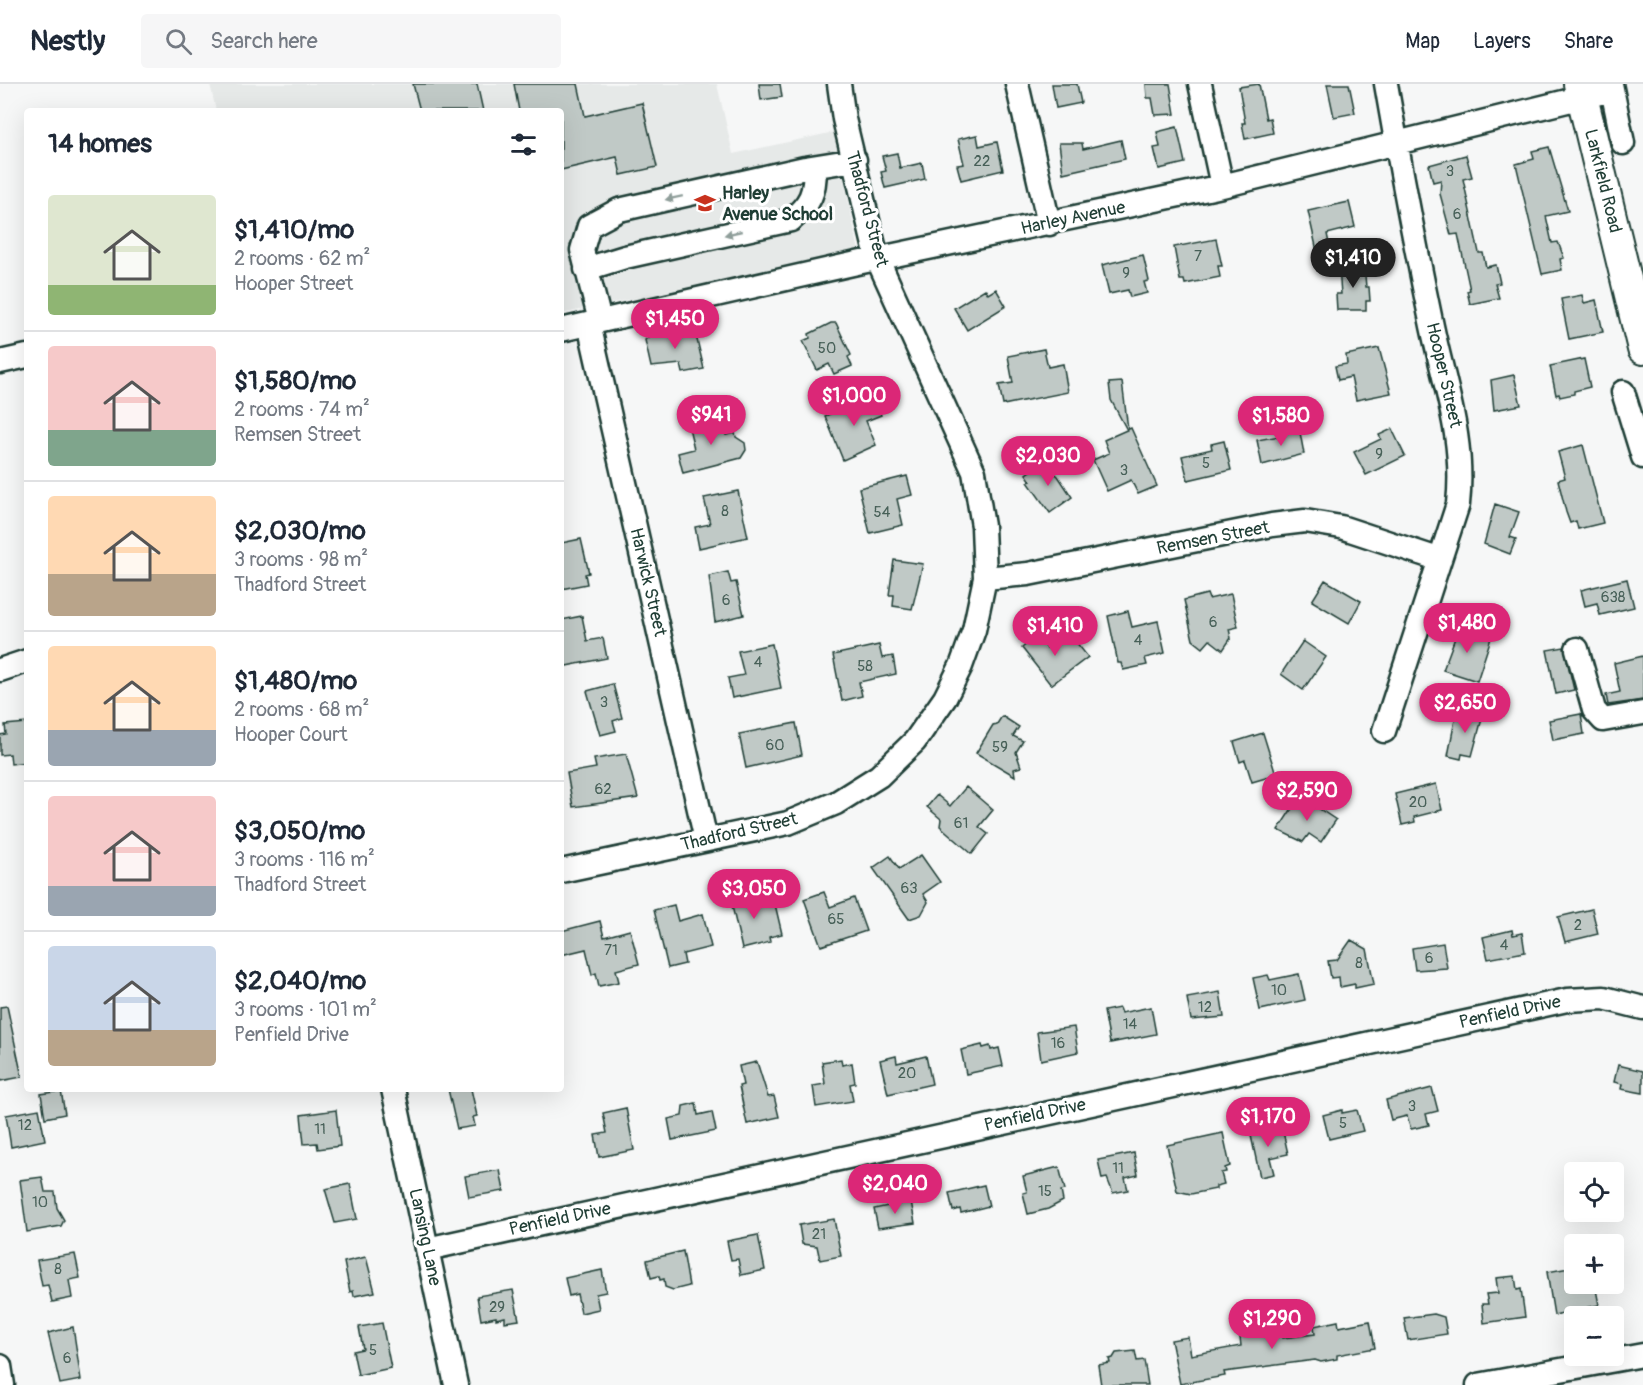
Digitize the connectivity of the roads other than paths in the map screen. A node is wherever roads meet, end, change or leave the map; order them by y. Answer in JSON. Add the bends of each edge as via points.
{"nodes":[{"id":1,"x":838,"y":84,"type":"edge"},
{"id":2,"x":1017,"y":84,"type":"edge"},
{"id":3,"x":1200,"y":84,"type":"edge"},
{"id":4,"x":1386,"y":84,"type":"edge"},
{"id":5,"x":1611,"y":87,"type":"edge"},
{"id":6,"x":1581,"y":90,"type":"edge"},
{"id":7,"x":1623,"y":143,"type":"dead end"},
{"id":8,"x":1396,"y":144,"type":"junction"},
{"id":9,"x":855,"y":160,"type":"junction"},
{"id":10,"x":815,"y":167,"type":"junction"},
{"id":11,"x":1222,"y":186,"type":"junction"},
{"id":12,"x":1049,"y":224,"type":"junction"},
{"id":13,"x":877,"y":258,"type":"junction"},
{"id":14,"x":586,"y":269,"type":"junction"},
{"id":15,"x":595,"y":323,"type":"junction"},
{"id":16,"x":564,"y":329,"type":"edge"},
{"id":17,"x":1643,"y":349,"type":"edge"},
{"id":18,"x":24,"y":357,"type":"edge"},
{"id":19,"x":0,"y":362,"type":"edge"},
{"id":20,"x":1623,"y":392,"type":"dead end"},
{"id":21,"x":1643,"y":457,"type":"edge"},
{"id":22,"x":1438,"y":559,"type":"junction"},
{"id":23,"x":985,"y":578,"type":"junction"},
{"id":24,"x":1576,"y":650,"type":"dead end"},
{"id":25,"x":24,"y":662,"type":"edge"},
{"id":26,"x":0,"y":670,"type":"edge"},
{"id":27,"x":1643,"y":713,"type":"edge"},
{"id":28,"x":1384,"y":731,"type":"dead end"},
{"id":29,"x":706,"y":840,"type":"junction"},
{"id":30,"x":564,"y":870,"type":"edge"},
{"id":31,"x":1643,"y":1008,"type":"edge"},
{"id":32,"x":394,"y":1092,"type":"edge"},
{"id":33,"x":427,"y":1249,"type":"junction"},
{"id":34,"x":1643,"y":1355,"type":"edge"},
{"id":35,"x":0,"y":1366,"type":"edge"},
{"id":36,"x":3,"y":1385,"type":"edge"},
{"id":37,"x":456,"y":1385,"type":"edge"},
{"id":38,"x":1478,"y":1385,"type":"edge"}],
"edges":[{"from":1,"to":9,"type":"street","name":"Thadford Street"},
{"from":2,"to":12,"type":"street"},
{"from":3,"to":11,"type":"street"},
{"from":4,"to":8,"type":"street","name":"Hooper Street"},
{"from":5,"to":6,"type":"street","name":"Harley Avenue"},
{"from":5,"to":7,"type":"street"},
{"from":6,"to":8,"type":"street","name":"Harley Avenue"},
{"from":6,"to":17,"type":"main road","name":"Larkfield Road"},
{"from":8,"to":11,"type":"street","name":"Harley Avenue"},
{"from":8,"to":22,"type":"street","name":"Hooper Street","via":[[1460,444],[1458,504]]},
{"from":9,"to":10,"type":"street","name":"Harwick Street"},
{"from":9,"to":13,"type":"street","name":"Thadford Street"},
{"from":10,"to":14,"type":"street","one_way":true,"via":[[815,190],[803,210],[791,220]]},
{"from":10,"to":14,"type":"street","name":"Harwick Street","one_way":true,"via":[[619,210],[589,226],[582,250]]},
{"from":11,"to":12,"type":"street","name":"Harley Avenue"},
{"from":12,"to":13,"type":"street","name":"Harley Avenue"},
{"from":13,"to":15,"type":"street","name":"Harley Avenue"},
{"from":13,"to":23,"type":"street","name":"Thadford Street","via":[[974,472],[983,526]]},
{"from":14,"to":15,"type":"street","name":"Harwick Street"},
{"from":15,"to":16,"type":"street","name":"Harley Avenue"},
{"from":15,"to":29,"type":"street","name":"Harwick Street"},
{"from":18,"to":19,"type":"street"},
{"from":20,"to":21,"type":"street"},
{"from":22,"to":23,"type":"street","name":"Remsen Street","via":[[1341,527],[1305,521],[1028,574]]},
{"from":22,"to":28,"type":"street","name":"Hooper Street"},
{"from":23,"to":29,"type":"street","name":"Thadford Street","via":[[974,630],[945,698],[915,741],[879,776],[836,803],[788,823]]},
{"from":24,"to":27,"type":"street","via":[[1594,710],[1603,720]]},
{"from":25,"to":26,"type":"street"},
{"from":29,"to":30,"type":"street","name":"Thadford Street"},
{"from":31,"to":33,"type":"street","name":"Penfield Drive","via":[[1604,998],[1567,999]]},
{"from":32,"to":33,"type":"street","name":"Lansing Lane"},
{"from":33,"to":37,"type":"street","name":"Lansing Lane"},
{"from":34,"to":38,"type":"street"},
{"from":35,"to":36,"type":"street"}]}
